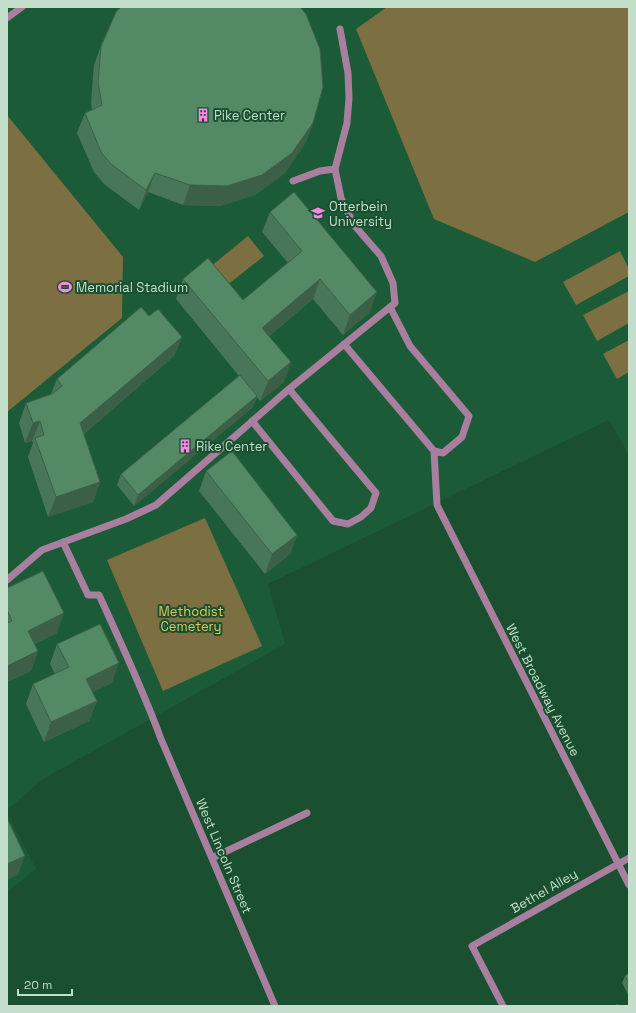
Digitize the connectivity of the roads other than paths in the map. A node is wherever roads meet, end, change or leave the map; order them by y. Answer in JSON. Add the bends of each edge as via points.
{"nodes":[{"id":1,"x":22,"y":7,"type":"edge"},
{"id":2,"x":7,"y":18,"type":"edge"},
{"id":3,"x":340,"y":29,"type":"dead end"},
{"id":4,"x":335,"y":169,"type":"junction"},
{"id":5,"x":293,"y":181,"type":"dead end"},
{"id":6,"x":390,"y":307,"type":"junction"},
{"id":7,"x":344,"y":344,"type":"junction"},
{"id":8,"x":289,"y":389,"type":"junction"},
{"id":9,"x":252,"y":421,"type":"junction"},
{"id":10,"x":434,"y":450,"type":"junction"},
{"id":11,"x":64,"y":542,"type":"junction"},
{"id":12,"x":7,"y":580,"type":"edge"},
{"id":13,"x":307,"y":813,"type":"dead end"},
{"id":14,"x":212,"y":858,"type":"junction"},
{"id":15,"x":629,"y":858,"type":"edge"},
{"id":16,"x":618,"y":863,"type":"junction"},
{"id":17,"x":629,"y":885,"type":"edge"},
{"id":18,"x":275,"y":1006,"type":"edge"},
{"id":19,"x":503,"y":1006,"type":"edge"}],
"edges":[{"from":1,"to":2,"type":"street"},
{"from":3,"to":4,"type":"street","via":[[348,73],[349,98],[347,123]]},
{"from":4,"to":5,"type":"street","via":[[320,171]]},
{"from":4,"to":6,"type":"street","via":[[341,198],[354,225],[381,256],[393,283],[395,303]]},
{"from":6,"to":7,"type":"street"},
{"from":6,"to":10,"type":"street","via":[[410,346],[469,416],[462,437],[443,453]]},
{"from":7,"to":8,"type":"street"},
{"from":7,"to":10,"type":"street"},
{"from":8,"to":9,"type":"street"},
{"from":8,"to":9,"type":"street","via":[[376,493],[371,508],[348,524],[333,521]]},
{"from":9,"to":11,"type":"street","via":[[156,505]]},
{"from":10,"to":16,"type":"street","name":"West Broadway Avenue","via":[[437,505]]},
{"from":11,"to":12,"type":"street","via":[[42,550]]},
{"from":11,"to":14,"type":"street","name":"West Lincoln Street","via":[[88,595],[98,595]]},
{"from":13,"to":14,"type":"street"},
{"from":14,"to":18,"type":"street","name":"West Lincoln Street"},
{"from":15,"to":16,"type":"street","name":"Bethel Alley"},
{"from":16,"to":17,"type":"street","name":"West Broadway Avenue"},
{"from":16,"to":19,"type":"street","name":"Bethel Alley","via":[[472,946]]}]}
